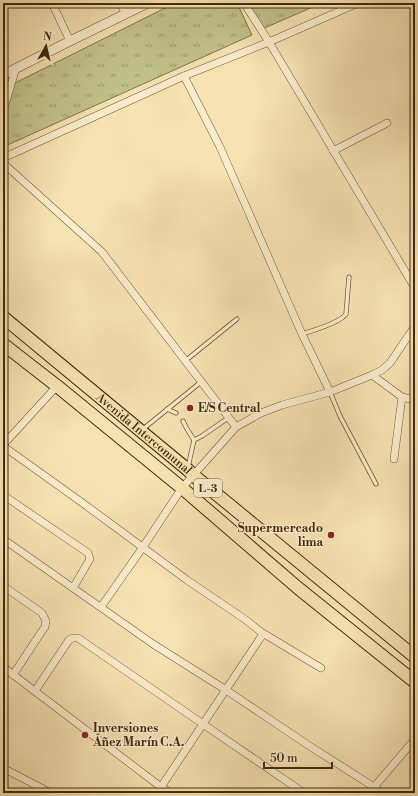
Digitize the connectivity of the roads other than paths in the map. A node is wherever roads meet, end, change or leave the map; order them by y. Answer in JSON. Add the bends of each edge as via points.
{"nodes":[{"id":1,"x":52,"y":3,"type":"edge"},
{"id":2,"x":120,"y":3,"type":"edge"},
{"id":3,"x":146,"y":3,"type":"edge"},
{"id":4,"x":244,"y":3,"type":"edge"},
{"id":5,"x":358,"y":3,"type":"edge"},
{"id":6,"x":126,"y":14,"type":"junction"},
{"id":7,"x":70,"y":41,"type":"junction"},
{"id":8,"x":269,"y":42,"type":"junction"},
{"id":9,"x":16,"y":68,"type":"junction"},
{"id":10,"x":3,"y":75,"type":"edge"},
{"id":11,"x":184,"y":76,"type":"junction"},
{"id":12,"x":3,"y":111,"type":"edge"},
{"id":13,"x":387,"y":123,"type":"dead end"},
{"id":14,"x":333,"y":151,"type":"junction"},
{"id":15,"x":3,"y":158,"type":"edge"},
{"id":16,"x":3,"y":163,"type":"edge"},
{"id":17,"x":349,"y":277,"type":"dead end"},
{"id":18,"x":415,"y":288,"type":"edge"},
{"id":19,"x":3,"y":317,"type":"edge"},
{"id":20,"x":237,"y":320,"type":"dead end"},
{"id":21,"x":414,"y":329,"type":"edge"},
{"id":22,"x":302,"y":334,"type":"junction"},
{"id":23,"x":3,"y":344,"type":"edge"},
{"id":24,"x":185,"y":361,"type":"junction"},
{"id":25,"x":372,"y":375,"type":"junction"},
{"id":26,"x":201,"y":382,"type":"junction"},
{"id":27,"x":57,"y":386,"type":"junction"},
{"id":28,"x":330,"y":392,"type":"junction"},
{"id":29,"x":402,"y":397,"type":"junction"},
{"id":30,"x":415,"y":400,"type":"edge"},
{"id":31,"x":167,"y":409,"type":"junction"},
{"id":32,"x":176,"y":413,"type":"dead end"},
{"id":33,"x":228,"y":418,"type":"junction"},
{"id":34,"x":183,"y":421,"type":"dead end"},
{"id":35,"x":236,"y":427,"type":"junction"},
{"id":36,"x":140,"y":431,"type":"junction"},
{"id":37,"x":194,"y":440,"type":"junction"},
{"id":38,"x":3,"y":446,"type":"edge"},
{"id":39,"x":394,"y":459,"type":"dead end"},
{"id":40,"x":190,"y":473,"type":"junction"},
{"id":41,"x":376,"y":484,"type":"dead end"},
{"id":42,"x":182,"y":488,"type":"junction"},
{"id":43,"x":3,"y":495,"type":"edge"},
{"id":44,"x":3,"y":539,"type":"edge"},
{"id":45,"x":143,"y":547,"type":"junction"},
{"id":46,"x":3,"y":586,"type":"edge"},
{"id":47,"x":73,"y":588,"type":"junction"},
{"id":48,"x":415,"y":604,"type":"edge"},
{"id":49,"x":101,"y":607,"type":"junction"},
{"id":50,"x":415,"y":616,"type":"edge"},
{"id":51,"x":264,"y":634,"type":"junction"},
{"id":52,"x":415,"y":657,"type":"edge"},
{"id":53,"x":3,"y":667,"type":"edge"},
{"id":54,"x":321,"y":668,"type":"dead end"},
{"id":55,"x":13,"y":675,"type":"junction"},
{"id":56,"x":415,"y":682,"type":"edge"},
{"id":57,"x":226,"y":690,"type":"junction"},
{"id":58,"x":35,"y":691,"type":"junction"},
{"id":59,"x":203,"y":724,"type":"junction"},
{"id":60,"x":415,"y":740,"type":"edge"},
{"id":61,"x":3,"y":768,"type":"edge"},
{"id":62,"x":161,"y":787,"type":"junction"},
{"id":63,"x":372,"y":790,"type":"edge"},
{"id":64,"x":52,"y":793,"type":"edge"},
{"id":65,"x":171,"y":793,"type":"edge"},
{"id":66,"x":304,"y":793,"type":"edge"},
{"id":67,"x":382,"y":793,"type":"edge"}],
"edges":[{"from":1,"to":7,"type":"street"},
{"from":2,"to":6,"type":"street"},
{"from":3,"to":6,"type":"street"},
{"from":4,"to":8,"type":"street"},
{"from":5,"to":8,"type":"street"},
{"from":6,"to":7,"type":"street"},
{"from":7,"to":9,"type":"street"},
{"from":8,"to":11,"type":"street"},
{"from":8,"to":14,"type":"street"},
{"from":9,"to":10,"type":"street"},
{"from":9,"to":12,"type":"street"},
{"from":11,"to":15,"type":"street"},
{"from":11,"to":22,"type":"street","via":[[220,147]]},
{"from":13,"to":14,"type":"street"},
{"from":14,"to":18,"type":"street"},
{"from":16,"to":24,"type":"street","via":[[102,252]]},
{"from":17,"to":22,"type":"lane","via":[[346,314],[337,321]]},
{"from":19,"to":36,"type":"main road","name":"Avenida Intercomunal","number":"L-3"},
{"from":20,"to":24,"type":"lane"},
{"from":21,"to":25,"type":"street","via":[[390,363]]},
{"from":22,"to":28,"type":"street"},
{"from":23,"to":27,"type":"main road","name":"Avenida Intercomunal","number":"L-3"},
{"from":24,"to":26,"type":"street"},
{"from":25,"to":28,"type":"street"},
{"from":25,"to":29,"type":"street"},
{"from":26,"to":31,"type":"lane"},
{"from":26,"to":33,"type":"street"},
{"from":27,"to":38,"type":"street"},
{"from":27,"to":42,"type":"main road","name":"Avenida Intercomunal","number":"L-3"},
{"from":28,"to":35,"type":"street","via":[[282,405]]},
{"from":28,"to":41,"type":"lane"},
{"from":29,"to":30,"type":"street"},
{"from":29,"to":39,"type":"street"},
{"from":31,"to":32,"type":"lane"},
{"from":31,"to":36,"type":"lane"},
{"from":33,"to":35,"type":"street"},
{"from":33,"to":37,"type":"lane"},
{"from":34,"to":37,"type":"lane"},
{"from":35,"to":40,"type":"street"},
{"from":36,"to":40,"type":"main road","name":"Avenida Intercomunal","number":"L-3"},
{"from":37,"to":40,"type":"lane"},
{"from":38,"to":45,"type":"street"},
{"from":40,"to":42,"type":"street"},
{"from":40,"to":52,"type":"main road","name":"Avenida Intercomunal","number":"L-3"},
{"from":42,"to":45,"type":"street"},
{"from":42,"to":56,"type":"main road","name":"Avenida Intercomunal","number":"L-3","via":[[298,588]]},
{"from":43,"to":47,"type":"street","via":[[88,553],[90,560]]},
{"from":44,"to":47,"type":"street"},
{"from":45,"to":49,"type":"street"},
{"from":45,"to":51,"type":"street"},
{"from":46,"to":55,"type":"street","via":[[42,613],[46,621],[43,631]]},
{"from":47,"to":49,"type":"street"},
{"from":48,"to":50,"type":"lane"},
{"from":49,"to":57,"type":"street","via":[[153,644]]},
{"from":51,"to":54,"type":"street"},
{"from":51,"to":57,"type":"street"},
{"from":53,"to":55,"type":"street"},
{"from":55,"to":58,"type":"street"},
{"from":57,"to":59,"type":"street"},
{"from":57,"to":63,"type":"street"},
{"from":58,"to":59,"type":"street","via":[[69,640],[78,638]]},
{"from":58,"to":62,"type":"street"},
{"from":59,"to":62,"type":"street"},
{"from":59,"to":66,"type":"street"},
{"from":60,"to":63,"type":"street"},
{"from":61,"to":64,"type":"street"},
{"from":62,"to":65,"type":"street"},
{"from":63,"to":67,"type":"street"}]}
